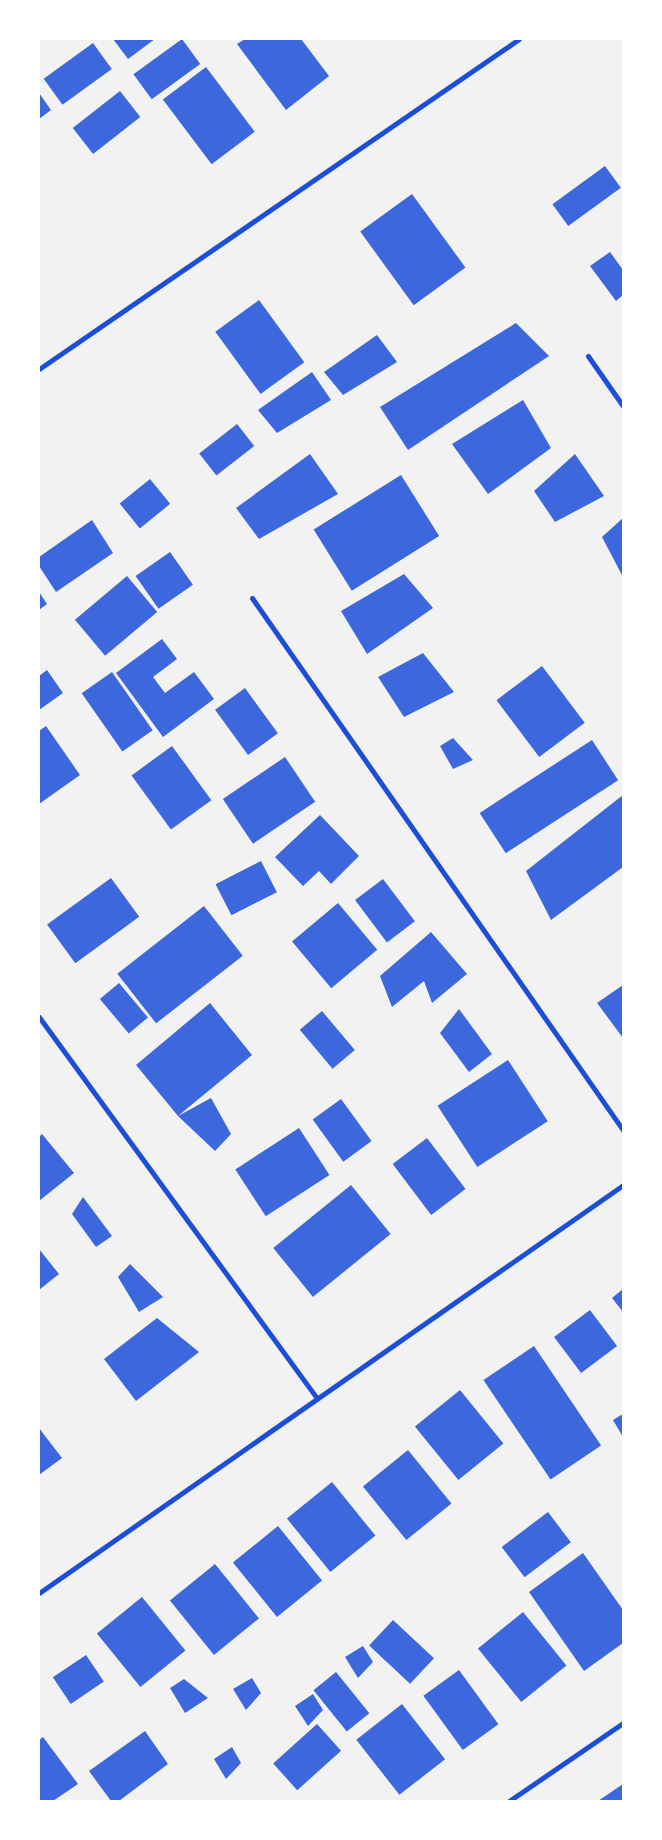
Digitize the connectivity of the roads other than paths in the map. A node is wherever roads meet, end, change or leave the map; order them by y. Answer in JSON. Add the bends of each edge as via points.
{"nodes":[{"id":1,"x":519,"y":39,"type":"edge"},
{"id":2,"x":588,"y":356,"type":"dead end"},
{"id":3,"x":39,"y":369,"type":"edge"},
{"id":4,"x":623,"y":406,"type":"edge"},
{"id":5,"x":252,"y":598,"type":"dead end"},
{"id":6,"x":39,"y":1017,"type":"edge"},
{"id":7,"x":623,"y":1130,"type":"edge"},
{"id":8,"x":623,"y":1185,"type":"edge"},
{"id":9,"x":317,"y":1398,"type":"junction"},
{"id":10,"x":39,"y":1593,"type":"edge"},
{"id":11,"x":623,"y":1723,"type":"edge"},
{"id":12,"x":509,"y":1801,"type":"edge"}],
"edges":[{"from":1,"to":3,"type":"street"},
{"from":2,"to":4,"type":"street"},
{"from":5,"to":7,"type":"street"},
{"from":6,"to":9,"type":"street"},
{"from":8,"to":9,"type":"street"},
{"from":9,"to":10,"type":"street"},
{"from":11,"to":12,"type":"street"}]}
